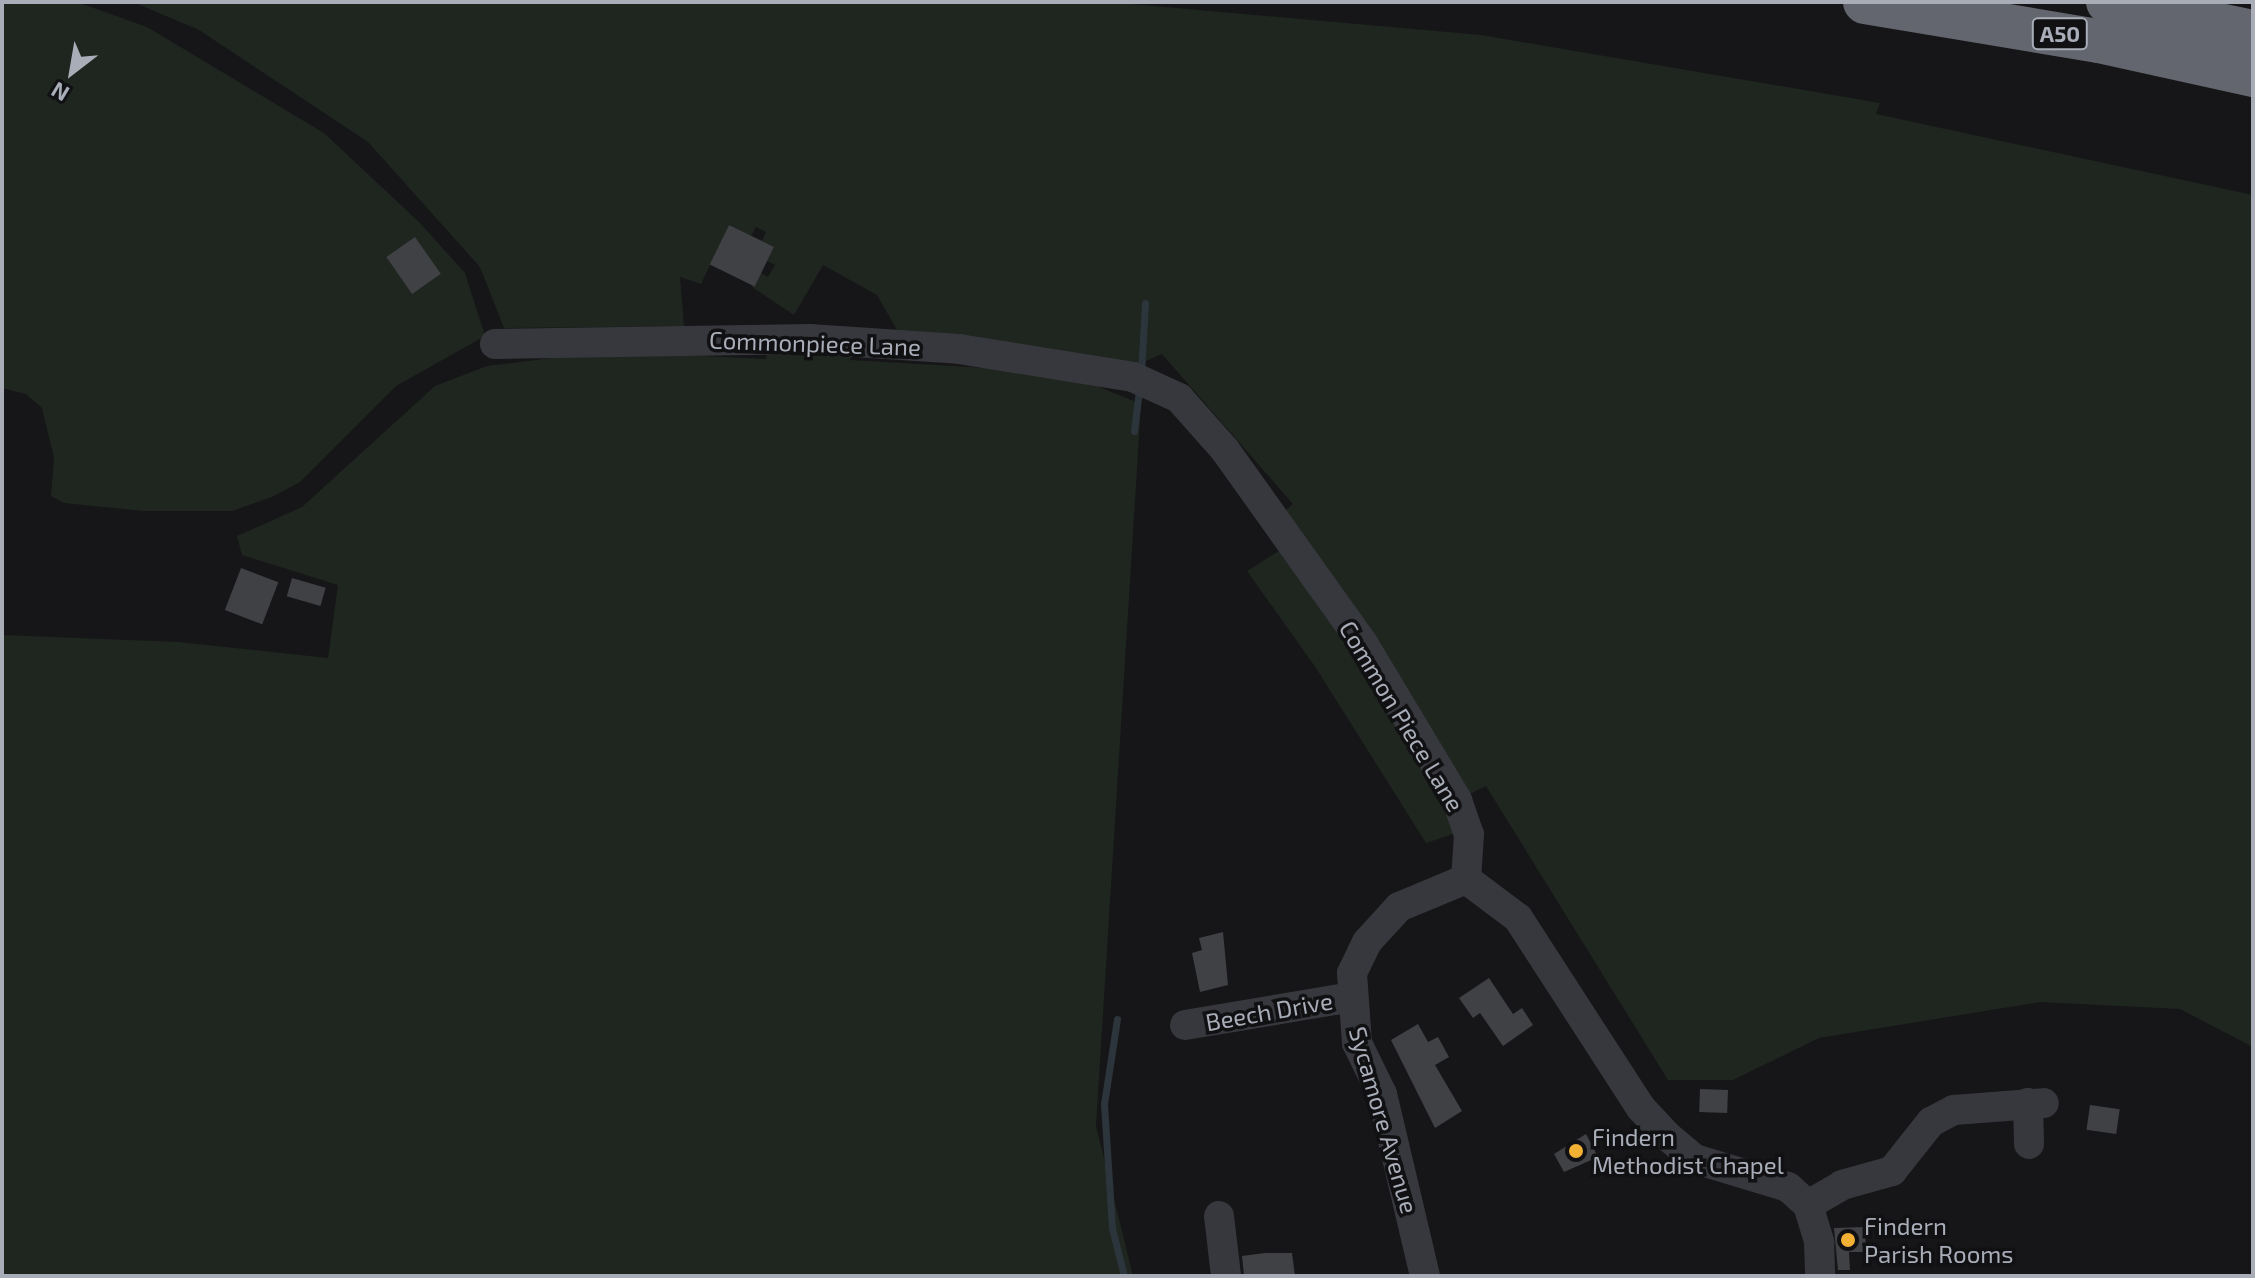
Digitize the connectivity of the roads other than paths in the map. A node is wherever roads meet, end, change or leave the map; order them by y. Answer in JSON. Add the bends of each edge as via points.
{"nodes":[{"id":1,"x":1865,"y":2,"type":"edge"},
{"id":2,"x":2108,"y":2,"type":"edge"},
{"id":3,"x":2253,"y":32,"type":"edge"},
{"id":4,"x":2253,"y":75,"type":"edge"},
{"id":5,"x":495,"y":344,"type":"dead end"},
{"id":6,"x":1141,"y":380,"type":"joint"},
{"id":7,"x":1466,"y":879,"type":"junction"},
{"id":8,"x":1352,"y":997,"type":"junction"},
{"id":9,"x":1185,"y":1025,"type":"dead end"},
{"id":10,"x":2029,"y":1144,"type":"dead end"},
{"id":11,"x":1808,"y":1205,"type":"junction"},
{"id":12,"x":1219,"y":1216,"type":"dead end"},
{"id":13,"x":1226,"y":1276,"type":"edge"},
{"id":14,"x":1425,"y":1276,"type":"edge"},
{"id":15,"x":1820,"y":1276,"type":"edge"}],
"edges":[{"from":1,"to":4,"type":"highway","number":"A50","via":[[2099,41]]},
{"from":2,"to":3,"type":"highway","number":"A50"},
{"from":5,"to":6,"type":"street","name":"Commonpiece Lane","via":[[810,339],[959,349]]},
{"from":6,"to":7,"type":"street","name":"Common Piece Lane","via":[[1179,398],[1225,450],[1364,645],[1457,800],[1469,834]]},
{"from":7,"to":8,"type":"street","name":"Sycamore Avenue","via":[[1399,907],[1381,924],[1352,973]]},
{"from":7,"to":11,"type":"street","via":[[1518,918],[1657,1126],[1695,1159],[1788,1187]]},
{"from":8,"to":9,"type":"street","name":"Beech Drive"},
{"from":8,"to":14,"type":"street","name":"Sycamore Avenue","via":[[1357,1043],[1382,1094]]},
{"from":10,"to":11,"type":"street","via":[[2036,1103],[1954,1110],[1931,1122],[1892,1171],[1842,1185]]},
{"from":11,"to":15,"type":"street","via":[[1819,1242]]},
{"from":12,"to":13,"type":"street"}]}
